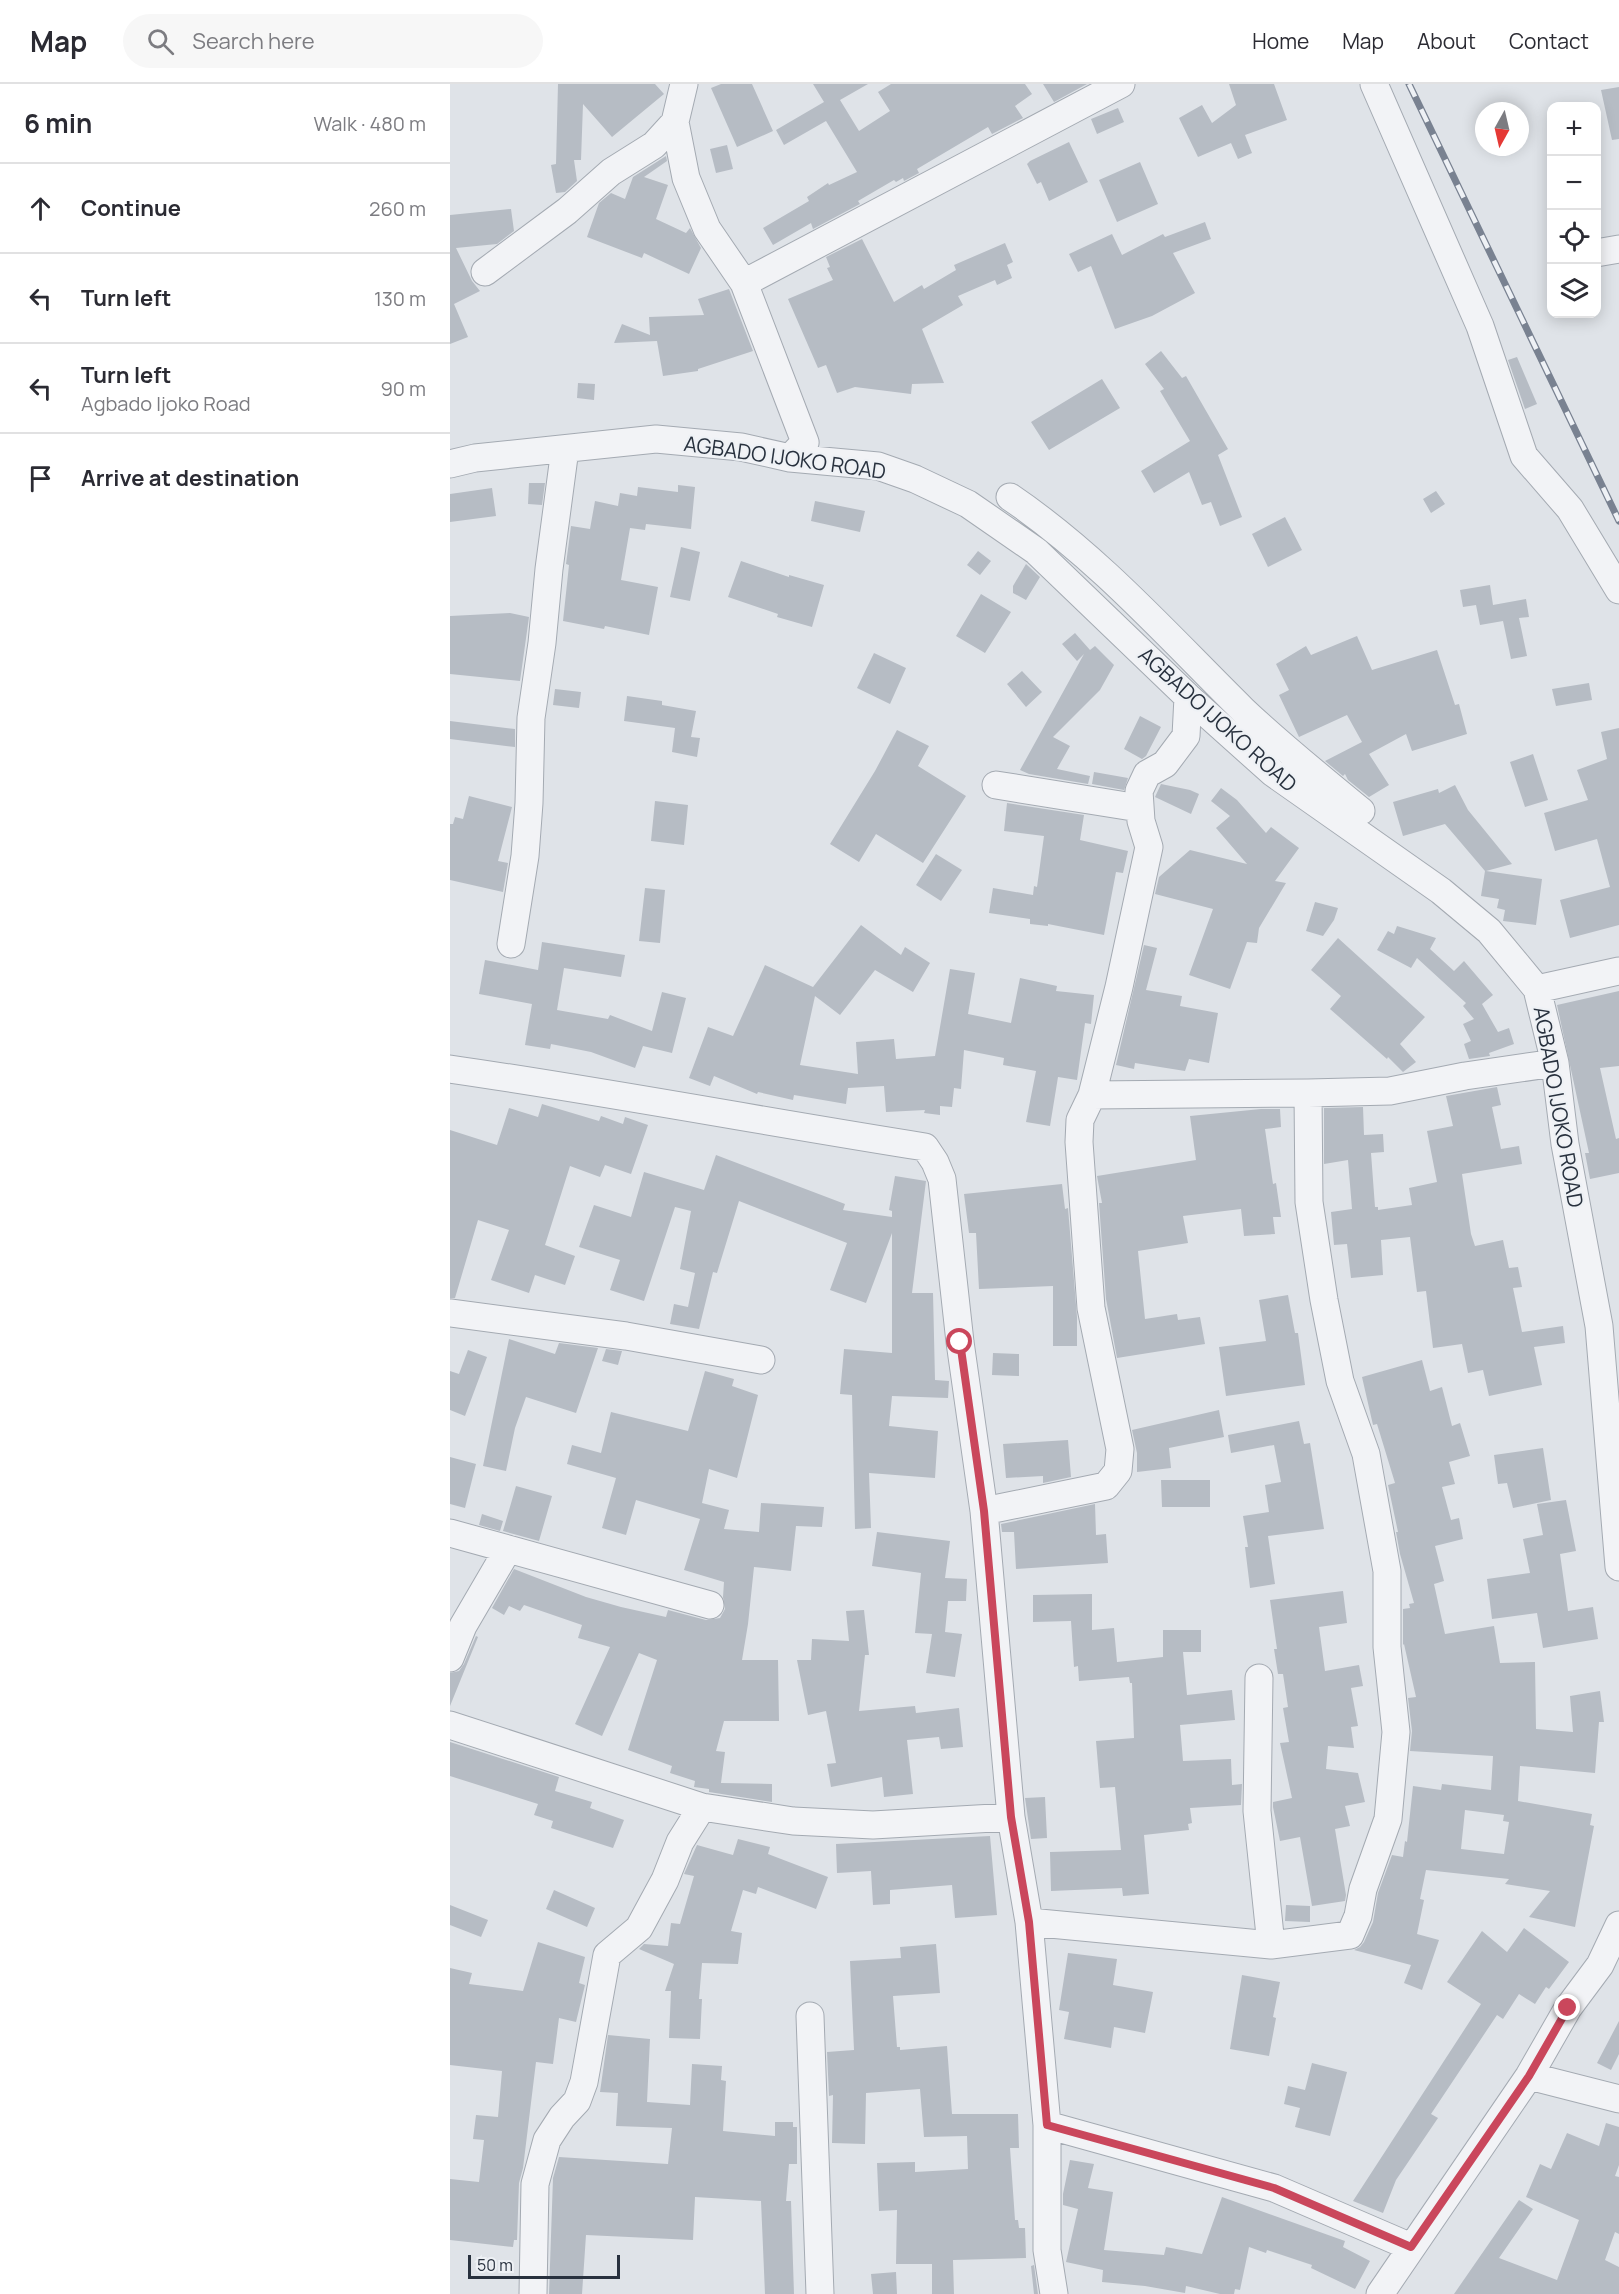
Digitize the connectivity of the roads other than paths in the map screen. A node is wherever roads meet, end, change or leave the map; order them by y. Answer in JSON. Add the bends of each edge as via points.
{"nodes":[{"id":1,"x":684,"y":84,"type":"edge"},
{"id":2,"x":1121,"y":84,"type":"edge"},
{"id":3,"x":1374,"y":84,"type":"edge"},
{"id":4,"x":675,"y":122,"type":"junction"},
{"id":5,"x":1619,"y":249,"type":"edge"},
{"id":6,"x":1601,"y":252,"type":"edge"},
{"id":7,"x":485,"y":272,"type":"dead end"},
{"id":8,"x":744,"y":283,"type":"junction"},
{"id":9,"x":565,"y":449,"type":"junction"},
{"id":10,"x":790,"y":458,"type":"junction"},
{"id":11,"x":450,"y":464,"type":"edge"},
{"id":12,"x":1010,"y":497,"type":"dead end"},
{"id":13,"x":1619,"y":590,"type":"edge"},
{"id":14,"x":1188,"y":697,"type":"junction"},
{"id":15,"x":996,"y":784,"type":"dead end"},
{"id":16,"x":1139,"y":808,"type":"junction"},
{"id":17,"x":1361,"y":811,"type":"dead end"},
{"id":18,"x":511,"y":944,"type":"dead end"},
{"id":19,"x":1619,"y":970,"type":"edge"},
{"id":20,"x":1538,"y":989,"type":"junction"},
{"id":21,"x":1555,"y":1062,"type":"junction"},
{"id":22,"x":450,"y":1069,"type":"edge"},
{"id":23,"x":1308,"y":1094,"type":"junction"},
{"id":24,"x":1092,"y":1095,"type":"junction"},
{"id":25,"x":450,"y":1313,"type":"edge"},
{"id":26,"x":1609,"y":1325,"type":"edge"},
{"id":27,"x":761,"y":1360,"type":"dead end"},
{"id":28,"x":984,"y":1511,"type":"junction"},
{"id":29,"x":450,"y":1533,"type":"edge"},
{"id":30,"x":508,"y":1550,"type":"junction"},
{"id":31,"x":1619,"y":1567,"type":"edge"},
{"id":32,"x":710,"y":1605,"type":"dead end"},
{"id":33,"x":450,"y":1658,"type":"edge"},
{"id":34,"x":1259,"y":1678,"type":"dead end"},
{"id":35,"x":450,"y":1725,"type":"edge"},
{"id":36,"x":702,"y":1808,"type":"junction"},
{"id":37,"x":1011,"y":1817,"type":"junction"},
{"id":38,"x":1029,"y":1922,"type":"junction"},
{"id":39,"x":1619,"y":1924,"type":"edge"},
{"id":40,"x":1271,"y":1945,"type":"junction"},
{"id":41,"x":810,"y":2016,"type":"dead end"},
{"id":42,"x":1529,"y":2076,"type":"junction"},
{"id":43,"x":1619,"y":2099,"type":"edge"},
{"id":44,"x":1047,"y":2125,"type":"junction"},
{"id":45,"x":1411,"y":2247,"type":"junction"},
{"id":46,"x":532,"y":2294,"type":"edge"},
{"id":47,"x":820,"y":2294,"type":"edge"},
{"id":48,"x":1054,"y":2294,"type":"edge"},
{"id":49,"x":1380,"y":2294,"type":"edge"}],
"edges":[{"from":1,"to":4,"type":"street"},
{"from":2,"to":8,"type":"street"},
{"from":3,"to":13,"type":"street","via":[[1480,326],[1524,456],[1570,509]]},
{"from":4,"to":7,"type":"street","via":[[654,145],[611,172],[567,211]]},
{"from":4,"to":8,"type":"street","via":[[686,178],[707,229]]},
{"from":5,"to":6,"type":"street"},
{"from":8,"to":10,"type":"street","via":[[805,442]]},
{"from":9,"to":10,"type":"street","name":"AGBADO IJOKO ROAD","via":[[656,439],[741,447]]},
{"from":9,"to":11,"type":"street","name":"AGBADO IJOKO ROAD"},
{"from":9,"to":18,"type":"street","via":[[531,718],[525,856]]},
{"from":10,"to":14,"type":"street","name":"AGBADO IJOKO ROAD","via":[[878,466],[968,504],[1036,551]]},
{"from":12,"to":17,"type":"street","via":[[1102,571],[1292,756]]},
{"from":14,"to":16,"type":"street","via":[[1186,736],[1165,764],[1147,774],[1139,791]]},
{"from":14,"to":20,"type":"street","name":"AGBADO IJOKO ROAD","via":[[1273,773],[1441,891],[1489,931]]},
{"from":15,"to":16,"type":"street"},
{"from":16,"to":24,"type":"street","via":[[1149,847]]},
{"from":19,"to":20,"type":"street"},
{"from":20,"to":21,"type":"street","name":"AGBADO IJOKO ROAD"},
{"from":21,"to":23,"type":"street","via":[[1390,1091]]},
{"from":21,"to":26,"type":"street","name":"AGBADO IJOKO ROAD","via":[[1567,1155]]},
{"from":22,"to":28,"type":"street","via":[[925,1147],[942,1179]]},
{"from":23,"to":24,"type":"street"},
{"from":23,"to":40,"type":"street","via":[[1310,1202],[1324,1300],[1340,1380],[1366,1454],[1387,1571],[1387,1647],[1396,1732],[1388,1818],[1350,1935]]},
{"from":24,"to":28,"type":"street","via":[[1080,1120],[1079,1142],[1091,1308],[1120,1449],[1118,1471],[1106,1486]]},
{"from":25,"to":27,"type":"street","via":[[626,1336]]},
{"from":26,"to":31,"type":"street","name":"AGBADO IJOKO ROAD"},
{"from":28,"to":37,"type":"street"},
{"from":29,"to":30,"type":"street"},
{"from":30,"to":32,"type":"street"},
{"from":30,"to":33,"type":"street","via":[[463,1626]]},
{"from":34,"to":40,"type":"street","via":[[1257,1811]]},
{"from":35,"to":36,"type":"street"},
{"from":36,"to":37,"type":"street","via":[[793,1821],[873,1825]]},
{"from":36,"to":46,"type":"street","via":[[680,1842],[639,1928],[607,1955],[584,2082],[577,2102],[547,2140],[535,2184]]},
{"from":37,"to":38,"type":"street"},
{"from":38,"to":40,"type":"street"},
{"from":38,"to":44,"type":"street"},
{"from":39,"to":42,"type":"street","via":[[1600,1965],[1568,2008]]},
{"from":41,"to":47,"type":"street"},
{"from":42,"to":43,"type":"street"},
{"from":42,"to":45,"type":"street"},
{"from":44,"to":45,"type":"street","via":[[1274,2188]]},
{"from":44,"to":48,"type":"street","via":[[1047,2250]]},
{"from":45,"to":49,"type":"street"}]}
